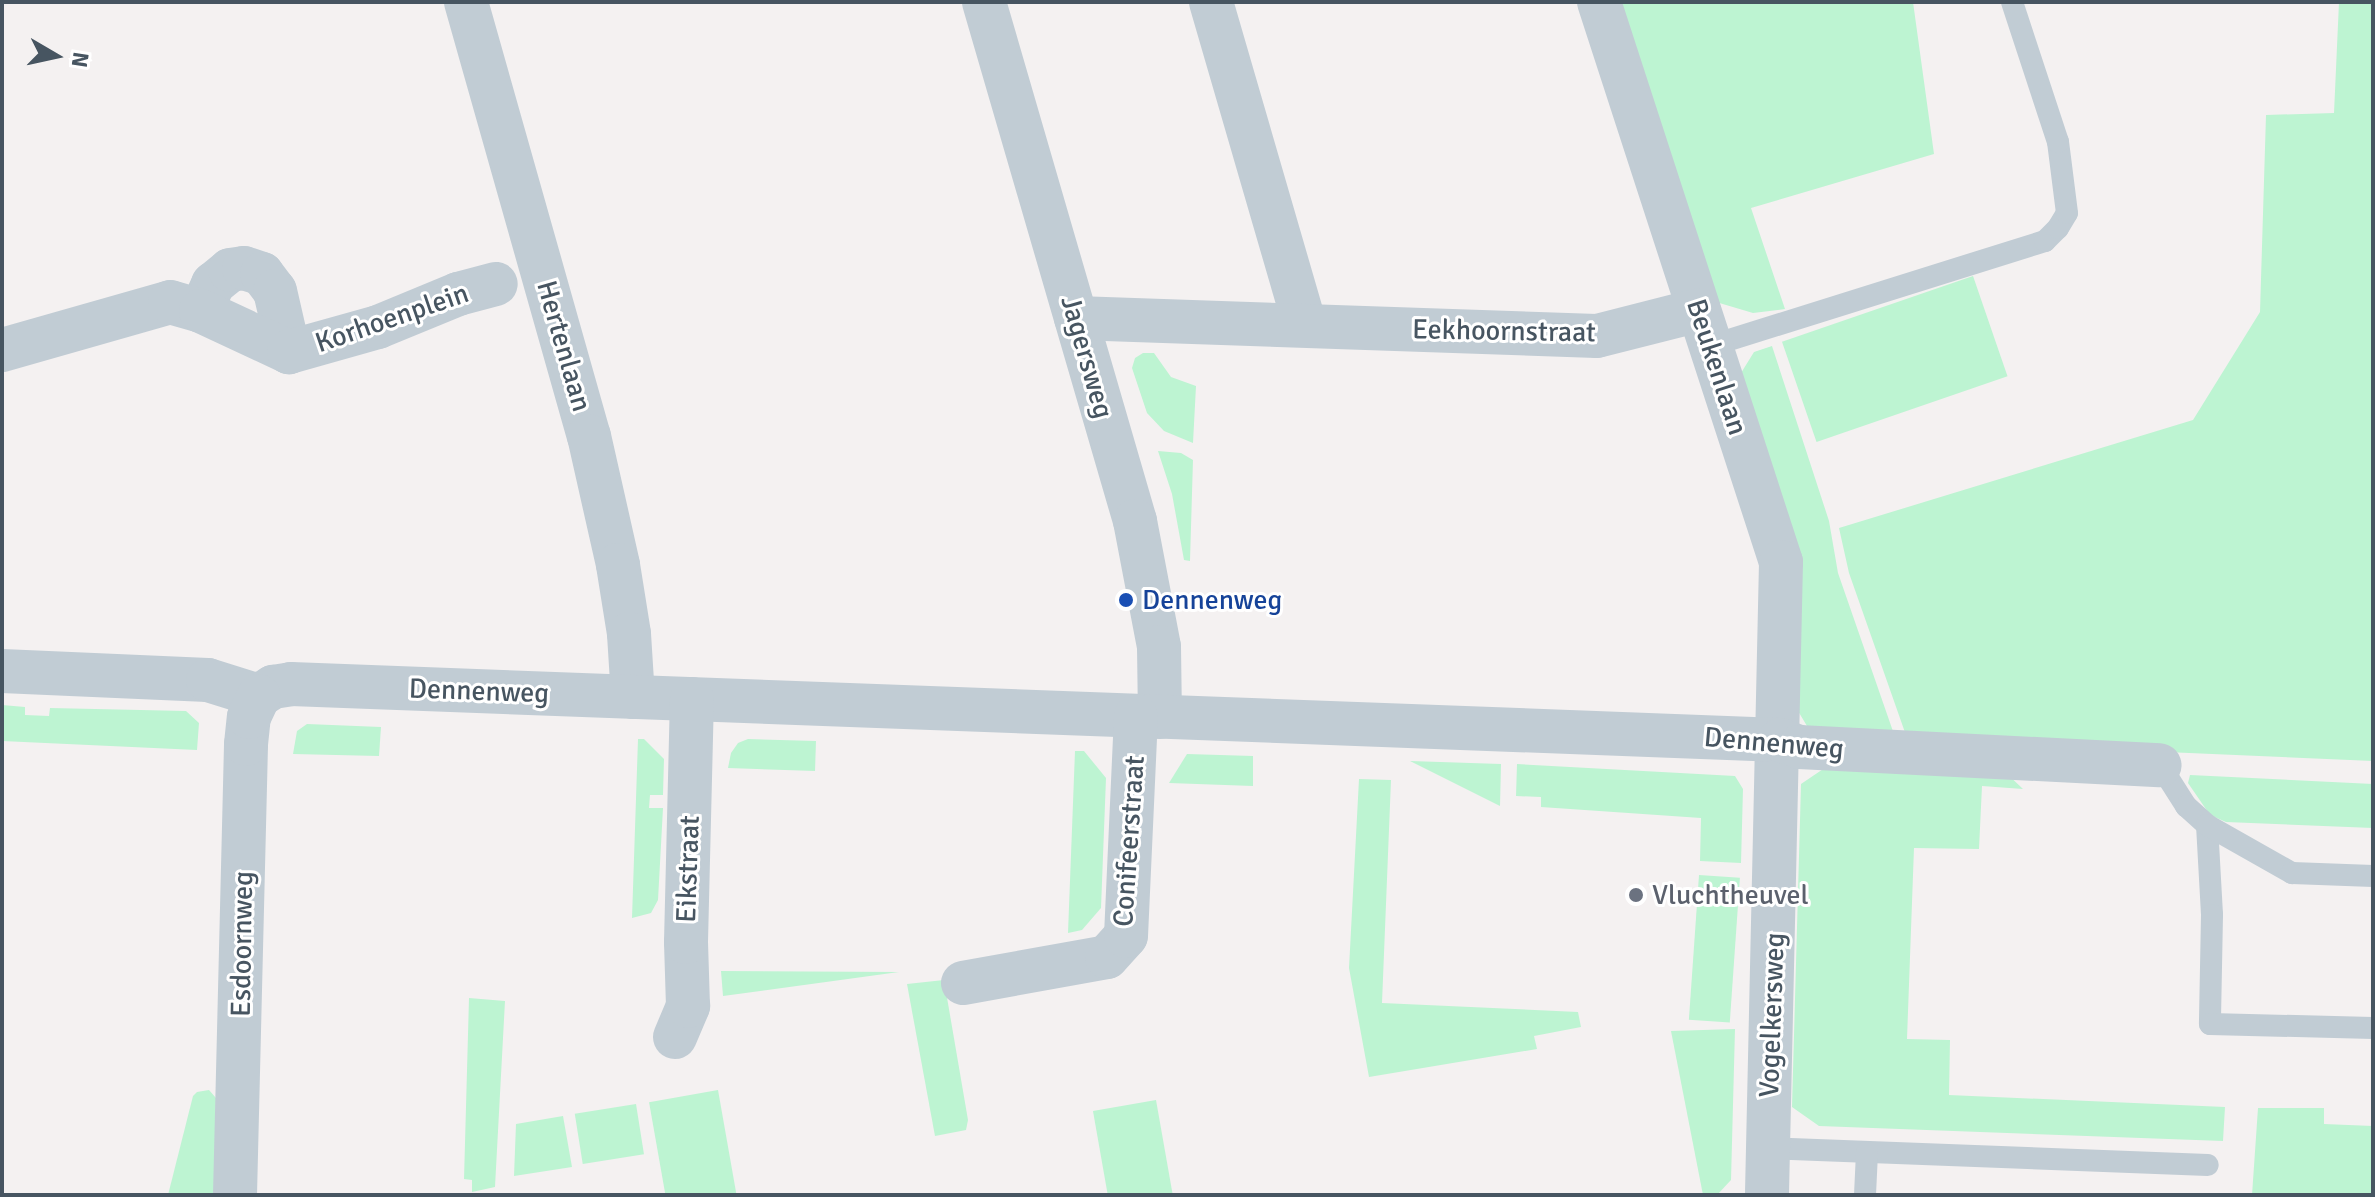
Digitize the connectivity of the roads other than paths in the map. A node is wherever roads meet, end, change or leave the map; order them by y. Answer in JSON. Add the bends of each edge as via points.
{"nodes":[{"id":1,"x":466,"y":2,"type":"edge"},
{"id":2,"x":984,"y":2,"type":"edge"},
{"id":3,"x":1211,"y":2,"type":"edge"},
{"id":4,"x":1599,"y":2,"type":"edge"},
{"id":5,"x":2012,"y":2,"type":"edge"},
{"id":6,"x":496,"y":284,"type":"dead end"},
{"id":7,"x":201,"y":311,"type":"junction"},
{"id":8,"x":1076,"y":318,"type":"junction"},
{"id":9,"x":1305,"y":325,"type":"junction"},
{"id":10,"x":1704,"y":328,"type":"junction"},
{"id":11,"x":2,"y":350,"type":"edge"},
{"id":12,"x":289,"y":352,"type":"junction"},
{"id":13,"x":2,"y":671,"type":"edge"},
{"id":14,"x":259,"y":696,"type":"junction"},
{"id":15,"x":633,"y":697,"type":"junction"},
{"id":16,"x":692,"y":699,"type":"junction"},
{"id":17,"x":1148,"y":716,"type":"junction"},
{"id":18,"x":1780,"y":740,"type":"junction"},
{"id":19,"x":2160,"y":765,"type":"joint"},
{"id":20,"x":2207,"y":825,"type":"junction"},
{"id":21,"x":2373,"y":876,"type":"edge"},
{"id":22,"x":963,"y":983,"type":"dead end"},
{"id":23,"x":2373,"y":1028,"type":"edge"},
{"id":24,"x":675,"y":1037,"type":"dead end"},
{"id":25,"x":1768,"y":1148,"type":"junction"},
{"id":26,"x":1867,"y":1152,"type":"junction"},
{"id":27,"x":2208,"y":1165,"type":"dead end"},
{"id":28,"x":235,"y":1195,"type":"edge"},
{"id":29,"x":1767,"y":1195,"type":"edge"},
{"id":30,"x":1865,"y":1195,"type":"edge"}],
"edges":[{"from":1,"to":15,"type":"street","name":"Hertenlaan","via":[[589,436],[627,620]]},
{"from":2,"to":8,"type":"street","name":"Jagersweg"},
{"from":3,"to":9,"type":"street"},
{"from":4,"to":10,"type":"street","name":"Beukenlaan"},
{"from":5,"to":10,"type":"lane","via":[[2058,142],[2067,213],[2058,228],[2045,241]]},
{"from":6,"to":12,"type":"street","name":"Korhoenplein","via":[[378,327]]},
{"from":7,"to":11,"type":"street","name":"Korhoenplein","via":[[170,302]]},
{"from":7,"to":12,"type":"street","name":"Korhoenplein"},
{"from":7,"to":12,"type":"street","name":"Korhoenplein","via":[[220,276],[252,269],[275,291]]},
{"from":8,"to":9,"type":"street","name":"Eekhoornstraat"},
{"from":8,"to":17,"type":"street","name":"Jagersweg","via":[[1135,521],[1159,647]]},
{"from":9,"to":10,"type":"street","name":"Eekhoornstraat","via":[[1597,336]]},
{"from":10,"to":18,"type":"street","name":"Beukenlaan","via":[[1781,562]]},
{"from":13,"to":14,"type":"street","via":[[208,680]]},
{"from":14,"to":15,"type":"street","name":"Dennenweg","via":[[291,684]]},
{"from":14,"to":28,"type":"street","name":"Esdoornweg","via":[[249,717],[246,744]]},
{"from":15,"to":16,"type":"street","name":"Dennenweg"},
{"from":16,"to":17,"type":"street","name":"Dennenweg"},
{"from":16,"to":24,"type":"street","name":"Eikstraat","via":[[688,1006]]},
{"from":17,"to":18,"type":"street","name":"Dennenweg"},
{"from":17,"to":22,"type":"street","name":"Conifeerstraat","via":[[1126,936],[1107,957]]},
{"from":18,"to":19,"type":"street","name":"Dennenweg","via":[[1799,747]]},
{"from":18,"to":25,"type":"street","name":"Vogelkersweg"},
{"from":19,"to":20,"type":"lane","via":[[2186,806]]},
{"from":20,"to":21,"type":"lane","via":[[2292,873]]},
{"from":20,"to":23,"type":"lane","via":[[2210,1024]]},
{"from":25,"to":26,"type":"lane"},
{"from":25,"to":29,"type":"street","name":"Vogelkersweg"},
{"from":26,"to":27,"type":"lane"},
{"from":26,"to":30,"type":"lane"}]}
